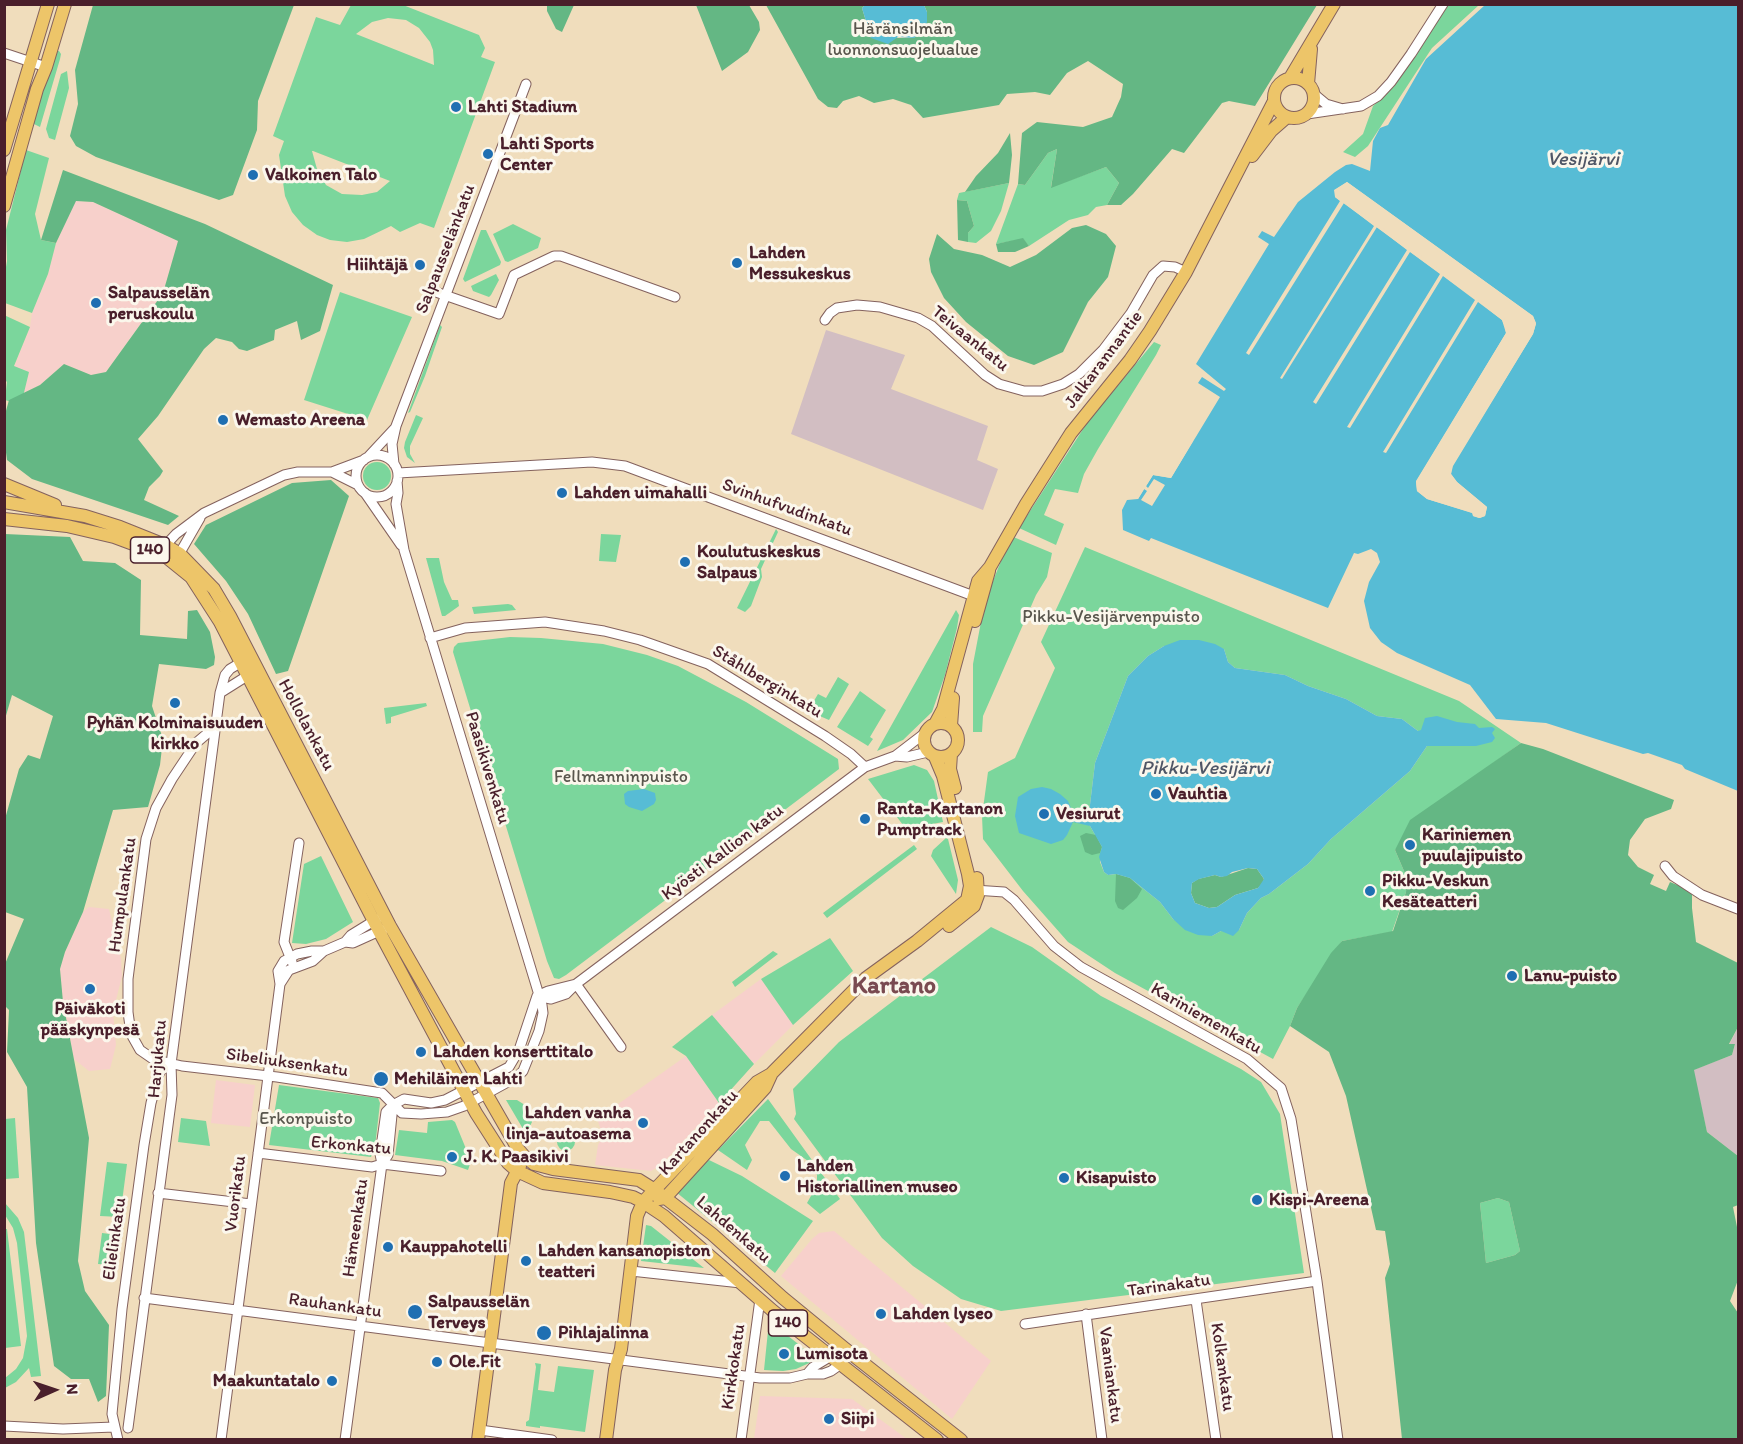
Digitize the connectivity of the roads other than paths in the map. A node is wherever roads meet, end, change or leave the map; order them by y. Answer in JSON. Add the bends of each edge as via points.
{"nodes":[{"id":1,"x":48,"y":4,"type":"edge"},
{"id":2,"x":65,"y":4,"type":"edge"},
{"id":3,"x":1334,"y":4,"type":"edge"},
{"id":4,"x":1443,"y":4,"type":"edge"},
{"id":5,"x":1311,"y":42,"type":"junction"},
{"id":6,"x":4,"y":53,"type":"edge"},
{"id":7,"x":29,"y":62,"type":"junction"},
{"id":8,"x":46,"y":67,"type":"junction"},
{"id":9,"x":1290,"y":78,"type":"junction"},
{"id":10,"x":526,"y":84,"type":"dead end"},
{"id":11,"x":1311,"y":89,"type":"junction"},
{"id":12,"x":1274,"y":101,"type":"junction"},
{"id":13,"x":1345,"y":109,"type":"junction"},
{"id":14,"x":1307,"y":114,"type":"junction"},
{"id":15,"x":1287,"y":117,"type":"junction"},
{"id":16,"x":4,"y":150,"type":"edge"},
{"id":17,"x":1240,"y":170,"type":"junction"},
{"id":18,"x":5,"y":201,"type":"edge"},
{"id":19,"x":1186,"y":272,"type":"junction"},
{"id":20,"x":433,"y":291,"type":"dead end"},
{"id":21,"x":445,"y":296,"type":"junction"},
{"id":22,"x":675,"y":297,"type":"dead end"},
{"id":23,"x":825,"y":320,"type":"dead end"},
{"id":24,"x":396,"y":426,"type":"junction"},
{"id":25,"x":366,"y":459,"type":"junction"},
{"id":26,"x":332,"y":472,"type":"junction"},
{"id":27,"x":396,"y":473,"type":"junction"},
{"id":28,"x":4,"y":484,"type":"edge"},
{"id":29,"x":358,"y":485,"type":"junction"},
{"id":30,"x":365,"y":493,"type":"junction"},
{"id":31,"x":4,"y":502,"type":"edge"},
{"id":32,"x":204,"y":513,"type":"junction"},
{"id":33,"x":85,"y":516,"type":"junction"},
{"id":34,"x":5,"y":519,"type":"edge"},
{"id":35,"x":162,"y":549,"type":"junction"},
{"id":36,"x":404,"y":550,"type":"junction"},
{"id":37,"x":177,"y":558,"type":"junction"},
{"id":38,"x":977,"y":598,"type":"junction"},
{"id":39,"x":430,"y":638,"type":"junction"},
{"id":40,"x":240,"y":663,"type":"junction"},
{"id":41,"x":254,"y":664,"type":"junction"},
{"id":42,"x":247,"y":676,"type":"junction"},
{"id":43,"x":220,"y":693,"type":"junction"},
{"id":44,"x":935,"y":724,"type":"junction"},
{"id":45,"x":951,"y":726,"type":"junction"},
{"id":46,"x":215,"y":731,"type":"junction"},
{"id":47,"x":925,"y":733,"type":"junction"},
{"id":48,"x":932,"y":754,"type":"junction"},
{"id":49,"x":951,"y":754,"type":"junction"},
{"id":50,"x":895,"y":756,"type":"junction"},
{"id":51,"x":865,"y":767,"type":"junction"},
{"id":52,"x":299,"y":843,"type":"dead end"},
{"id":53,"x":1665,"y":866,"type":"dead end"},
{"id":54,"x":974,"y":890,"type":"junction"},
{"id":55,"x":1738,"y":909,"type":"edge"},
{"id":56,"x":382,"y":923,"type":"junction"},
{"id":57,"x":324,"y":951,"type":"junction"},
{"id":58,"x":290,"y":957,"type":"junction"},
{"id":59,"x":295,"y":967,"type":"junction"},
{"id":60,"x":280,"y":984,"type":"junction"},
{"id":61,"x":576,"y":984,"type":"junction"},
{"id":62,"x":852,"y":994,"type":"junction"},
{"id":63,"x":537,"y":996,"type":"junction"},
{"id":64,"x":621,"y":1047,"type":"dead end"},
{"id":65,"x":171,"y":1064,"type":"junction"},
{"id":66,"x":268,"y":1077,"type":"junction"},
{"id":67,"x":479,"y":1082,"type":"junction"},
{"id":68,"x":462,"y":1085,"type":"junction"},
{"id":69,"x":486,"y":1094,"type":"junction"},
{"id":70,"x":393,"y":1105,"type":"junction"},
{"id":71,"x":473,"y":1108,"type":"junction"},
{"id":72,"x":258,"y":1153,"type":"junction"},
{"id":73,"x":525,"y":1157,"type":"junction"},
{"id":74,"x":382,"y":1164,"type":"junction"},
{"id":75,"x":441,"y":1171,"type":"dead end"},
{"id":76,"x":516,"y":1171,"type":"junction"},
{"id":77,"x":158,"y":1193,"type":"junction"},
{"id":78,"x":660,"y":1194,"type":"junction"},
{"id":79,"x":643,"y":1202,"type":"junction"},
{"id":80,"x":251,"y":1204,"type":"junction"},
{"id":81,"x":631,"y":1271,"type":"junction"},
{"id":82,"x":1317,"y":1281,"type":"junction"},
{"id":83,"x":741,"y":1283,"type":"junction"},
{"id":84,"x":144,"y":1298,"type":"junction"},
{"id":85,"x":759,"y":1299,"type":"junction"},
{"id":86,"x":1196,"y":1300,"type":"junction"},
{"id":87,"x":238,"y":1309,"type":"junction"},
{"id":88,"x":1086,"y":1314,"type":"junction"},
{"id":89,"x":1026,"y":1324,"type":"dead end"},
{"id":90,"x":360,"y":1326,"type":"junction"},
{"id":91,"x":491,"y":1344,"type":"junction"},
{"id":92,"x":844,"y":1348,"type":"junction"},
{"id":93,"x":831,"y":1356,"type":"junction"},
{"id":94,"x":619,"y":1360,"type":"junction"},
{"id":95,"x":841,"y":1364,"type":"junction"},
{"id":96,"x":807,"y":1374,"type":"junction"},
{"id":97,"x":749,"y":1377,"type":"junction"},
{"id":98,"x":4,"y":1426,"type":"edge"},
{"id":99,"x":114,"y":1427,"type":"junction"},
{"id":100,"x":128,"y":1428,"type":"dead end"},
{"id":101,"x":62,"y":1434,"type":"edge"},
{"id":102,"x":479,"y":1435,"type":"edge"},
{"id":103,"x":118,"y":1440,"type":"edge"},
{"id":104,"x":221,"y":1440,"type":"edge"},
{"id":105,"x":345,"y":1440,"type":"edge"},
{"id":106,"x":552,"y":1440,"type":"edge"},
{"id":107,"x":606,"y":1440,"type":"edge"},
{"id":108,"x":741,"y":1440,"type":"edge"},
{"id":109,"x":937,"y":1440,"type":"edge"},
{"id":110,"x":962,"y":1440,"type":"edge"},
{"id":111,"x":1102,"y":1440,"type":"edge"},
{"id":112,"x":1216,"y":1440,"type":"edge"},
{"id":113,"x":1338,"y":1440,"type":"edge"}],
"edges":[{"from":1,"to":7,"type":"main road"},
{"from":2,"to":8,"type":"main road"},
{"from":3,"to":5,"type":"main road"},
{"from":4,"to":13,"type":"street","via":[[1391,82],[1371,101]]},
{"from":5,"to":9,"type":"main road"},
{"from":5,"to":11,"type":"main road"},
{"from":6,"to":7,"type":"street"},
{"from":7,"to":8,"type":"street"},
{"from":7,"to":16,"type":"main road"},
{"from":8,"to":18,"type":"main road"},
{"from":9,"to":11,"type":"main road","via":[[1300,78]]},
{"from":9,"to":12,"type":"main road","via":[[1277,86]]},
{"from":10,"to":21,"type":"street","name":"Salpausselänkatu"},
{"from":11,"to":13,"type":"street","via":[[1326,104]]},
{"from":11,"to":14,"type":"main road","via":[[1313,105]]},
{"from":12,"to":15,"type":"main road","via":[[1278,111]]},
{"from":12,"to":17,"type":"main road","name":"Jalkarannantie"},
{"from":13,"to":14,"type":"street"},
{"from":14,"to":15,"type":"main road"},
{"from":15,"to":17,"type":"main road","name":"Jalkarannantie"},
{"from":17,"to":19,"type":"main road","name":"Jalkarannantie"},
{"from":19,"to":23,"type":"street","name":"Teivaankatu","via":[[1163,266],[1103,350],[1079,374],[1042,391],[999,384],[918,318],[857,305],[837,308]]},
{"from":19,"to":38,"type":"main road","name":"Jalkarannantie","via":[[1130,360],[1071,433],[978,581]]},
{"from":20,"to":21,"type":"street"},
{"from":21,"to":22,"type":"street","via":[[499,314],[514,275],[561,256]]},
{"from":21,"to":24,"type":"street","name":"Salpausselänkatu"},
{"from":24,"to":25,"type":"street","name":"Salpausselänkatu"},
{"from":24,"to":27,"type":"street","name":"Salpausselänkatu","via":[[392,444]]},
{"from":25,"to":26,"type":"street"},
{"from":25,"to":27,"type":"street","via":[[382,456]]},
{"from":25,"to":29,"type":"street","via":[[357,472]]},
{"from":26,"to":29,"type":"street"},
{"from":26,"to":32,"type":"street","via":[[284,475]]},
{"from":27,"to":30,"type":"street","via":[[395,486],[387,494]]},
{"from":27,"to":36,"type":"street","name":"Paasikivenkatu","via":[[396,504]]},
{"from":27,"to":38,"type":"street","name":"Svinhufvudinkatu","via":[[592,462],[625,466]]},
{"from":28,"to":33,"type":"main road"},
{"from":29,"to":30,"type":"street"},
{"from":30,"to":36,"type":"street","name":"Paasikivenkatu"},
{"from":31,"to":33,"type":"main road","name":"Hollolankatu","number":"140"},
{"from":32,"to":35,"type":"street"},
{"from":32,"to":37,"type":"street"},
{"from":33,"to":35,"type":"main road","name":"Hollolankatu","number":"140","via":[[120,526]]},
{"from":34,"to":35,"type":"main road","name":"Hollolankatu","number":"140","via":[[90,530]]},
{"from":35,"to":37,"type":"main road","name":"Hollolankatu","number":"140"},
{"from":36,"to":39,"type":"street","name":"Paasikivenkatu"},
{"from":37,"to":40,"type":"main road","name":"Hollolankatu","number":"140","via":[[205,597]]},
{"from":37,"to":41,"type":"main road","name":"Hollolankatu","number":"140","via":[[214,589]]},
{"from":38,"to":44,"type":"main road","name":"Jalkarannantie"},
{"from":38,"to":45,"type":"main road","name":"Jalkarannantie","via":[[952,702]]},
{"from":39,"to":51,"type":"street","name":"Ståhlberginkatu","via":[[465,628],[545,622],[640,640],[708,664],[825,736]]},
{"from":39,"to":63,"type":"street","name":"Paasikivenkatu"},
{"from":40,"to":41,"type":"street"},
{"from":40,"to":42,"type":"main road","name":"Hollolankatu","number":"140"},
{"from":40,"to":43,"type":"street","name":"Harjukatu","via":[[225,675]]},
{"from":41,"to":42,"type":"street"},
{"from":41,"to":56,"type":"main road","name":"Hollolankatu","number":"140"},
{"from":42,"to":43,"type":"street"},
{"from":42,"to":56,"type":"main road","name":"Hollolankatu","number":"140"},
{"from":43,"to":46,"type":"street","name":"Harjukatu"},
{"from":44,"to":45,"type":"main road"},
{"from":44,"to":47,"type":"main road"},
{"from":45,"to":49,"type":"main road","via":[[958,739]]},
{"from":46,"to":65,"type":"street","name":"Harjukatu"},
{"from":46,"to":65,"type":"street","name":"Humpulankatu","via":[[196,743],[156,808],[146,839],[132,935],[128,979],[131,1034],[140,1050]]},
{"from":47,"to":48,"type":"main road","via":[[923,743]]},
{"from":47,"to":50,"type":"street","name":"Kyösti Kallion katu"},
{"from":48,"to":49,"type":"main road"},
{"from":48,"to":50,"type":"street","name":"Kyösti Kallion katu"},
{"from":48,"to":54,"type":"main road","via":[[943,776]]},
{"from":49,"to":54,"type":"main road","via":[[950,769]]},
{"from":50,"to":51,"type":"street","name":"Kyösti Kallion katu"},
{"from":51,"to":61,"type":"street","name":"Kyösti Kallion katu"},
{"from":52,"to":58,"type":"street","name":"Vuorikatu","via":[[284,942]]},
{"from":53,"to":55,"type":"street","via":[[1702,895]]},
{"from":54,"to":62,"type":"main road","name":"Kartanonkatu","via":[[965,903],[866,978]]},
{"from":54,"to":62,"type":"main road","name":"Kartanonkatu","via":[[976,901],[966,913],[871,985]]},
{"from":54,"to":82,"type":"street","name":"Kariniemenkatu","via":[[1004,892],[1054,946],[1081,967],[1247,1059],[1281,1088],[1291,1119]]},
{"from":56,"to":57,"type":"street","via":[[351,934],[345,942]]},
{"from":56,"to":67,"type":"main road","name":"Hollolankatu","number":"140"},
{"from":56,"to":68,"type":"main road","name":"Hollolankatu","number":"140"},
{"from":57,"to":58,"type":"street"},
{"from":57,"to":59,"type":"street","via":[[313,962]]},
{"from":58,"to":59,"type":"street","name":"Vuorikatu"},
{"from":58,"to":60,"type":"street","name":"Vuorikatu","via":[[280,966]]},
{"from":59,"to":60,"type":"street"},
{"from":60,"to":66,"type":"street","name":"Vuorikatu"},
{"from":61,"to":63,"type":"street","name":"Kyösti Kallion katu","via":[[557,998]]},
{"from":61,"to":64,"type":"street"},
{"from":62,"to":78,"type":"main road","name":"Kartanonkatu","via":[[771,1074],[757,1082]]},
{"from":63,"to":67,"type":"street","via":[[515,1059],[509,1067]]},
{"from":63,"to":69,"type":"street","name":"Paasikivenkatu","via":[[543,1013],[523,1071]]},
{"from":65,"to":66,"type":"street","name":"Sibeliuksenkatu"},
{"from":65,"to":77,"type":"street","name":"Harjukatu","via":[[172,1095]]},
{"from":65,"to":99,"type":"street","name":"Elielinkatu","via":[[159,1074],[144,1145],[122,1310]]},
{"from":66,"to":70,"type":"street","name":"Sibeliuksenkatu","via":[[382,1093]]},
{"from":66,"to":72,"type":"street","name":"Vuorikatu"},
{"from":67,"to":68,"type":"street"},
{"from":67,"to":69,"type":"main road","number":"140"},
{"from":68,"to":70,"type":"street","via":[[438,1102],[404,1099]]},
{"from":68,"to":71,"type":"main road","number":"140"},
{"from":69,"to":71,"type":"street","name":"Sibeliuksenkatu"},
{"from":69,"to":73,"type":"main road","number":"140"},
{"from":70,"to":71,"type":"street","name":"Sibeliuksenkatu","via":[[402,1113],[421,1114]]},
{"from":70,"to":74,"type":"street","name":"Hämeenkatu","via":[[388,1155]]},
{"from":71,"to":76,"type":"main road","number":"140"},
{"from":72,"to":74,"type":"street","name":"Erkonkatu","via":[[372,1167]]},
{"from":72,"to":80,"type":"street","name":"Vuorikatu"},
{"from":73,"to":76,"type":"main road"},
{"from":73,"to":78,"type":"main road","name":"Lahdenkatu","number":"140","via":[[553,1169],[639,1180]]},
{"from":74,"to":75,"type":"street","name":"Erkonkatu"},
{"from":74,"to":90,"type":"street","name":"Hämeenkatu"},
{"from":76,"to":79,"type":"main road","name":"Lahdenkatu","number":"140","via":[[543,1183],[610,1192]]},
{"from":76,"to":91,"type":"main road","via":[[511,1183]]},
{"from":77,"to":80,"type":"street"},
{"from":77,"to":84,"type":"street","name":"Harjukatu"},
{"from":78,"to":79,"type":"main road","name":"Kartanonkatu"},
{"from":78,"to":92,"type":"main road","name":"Lahdenkatu","number":"140"},
{"from":79,"to":81,"type":"main road","via":[[637,1216]]},
{"from":79,"to":83,"type":"main road","name":"Lahdenkatu","number":"140"},
{"from":80,"to":87,"type":"street","name":"Vuorikatu"},
{"from":81,"to":83,"type":"street"},
{"from":81,"to":94,"type":"main road"},
{"from":82,"to":86,"type":"street","name":"Tarinakatu"},
{"from":82,"to":113,"type":"street","name":"Kariniemenkatu"},
{"from":83,"to":85,"type":"main road","name":"Lahdenkatu","number":"140"},
{"from":84,"to":87,"type":"street","name":"Rauhankatu"},
{"from":84,"to":100,"type":"street","name":"Harjukatu"},
{"from":85,"to":93,"type":"main road","name":"Lahdenkatu","number":"140"},
{"from":85,"to":97,"type":"street","name":"Kirkkokatu"},
{"from":86,"to":88,"type":"street","name":"Tarinakatu"},
{"from":86,"to":112,"type":"street","name":"Kolkankatu"},
{"from":87,"to":90,"type":"street","name":"Rauhankatu"},
{"from":87,"to":104,"type":"street","name":"Vuorikatu"},
{"from":88,"to":89,"type":"street","name":"Tarinakatu"},
{"from":88,"to":111,"type":"street","name":"Vaaniankatu"},
{"from":90,"to":91,"type":"street","name":"Rauhankatu"},
{"from":90,"to":105,"type":"street","name":"Hämeenkatu"},
{"from":91,"to":94,"type":"street","name":"Rauhankatu"},
{"from":91,"to":102,"type":"main road"},
{"from":92,"to":93,"type":"street","name":"Rauhankatu"},
{"from":92,"to":95,"type":"street"},
{"from":92,"to":110,"type":"main road","name":"Lahdenkatu","number":"140"},
{"from":93,"to":95,"type":"main road","name":"Lahdenkatu","number":"140"},
{"from":93,"to":96,"type":"street","name":"Rauhankatu"},
{"from":94,"to":97,"type":"street","name":"Rauhankatu"},
{"from":94,"to":107,"type":"main road"},
{"from":95,"to":96,"type":"street","name":"Rauhankatu","via":[[823,1374]]},
{"from":95,"to":109,"type":"main road","name":"Lahdenkatu","number":"140"},
{"from":96,"to":97,"type":"street","name":"Rauhankatu","via":[[790,1378]]},
{"from":97,"to":108,"type":"street","name":"Kirkkokatu"},
{"from":98,"to":101,"type":"street"},
{"from":99,"to":101,"type":"street"},
{"from":99,"to":103,"type":"street"},
{"from":102,"to":106,"type":"street"}]}
